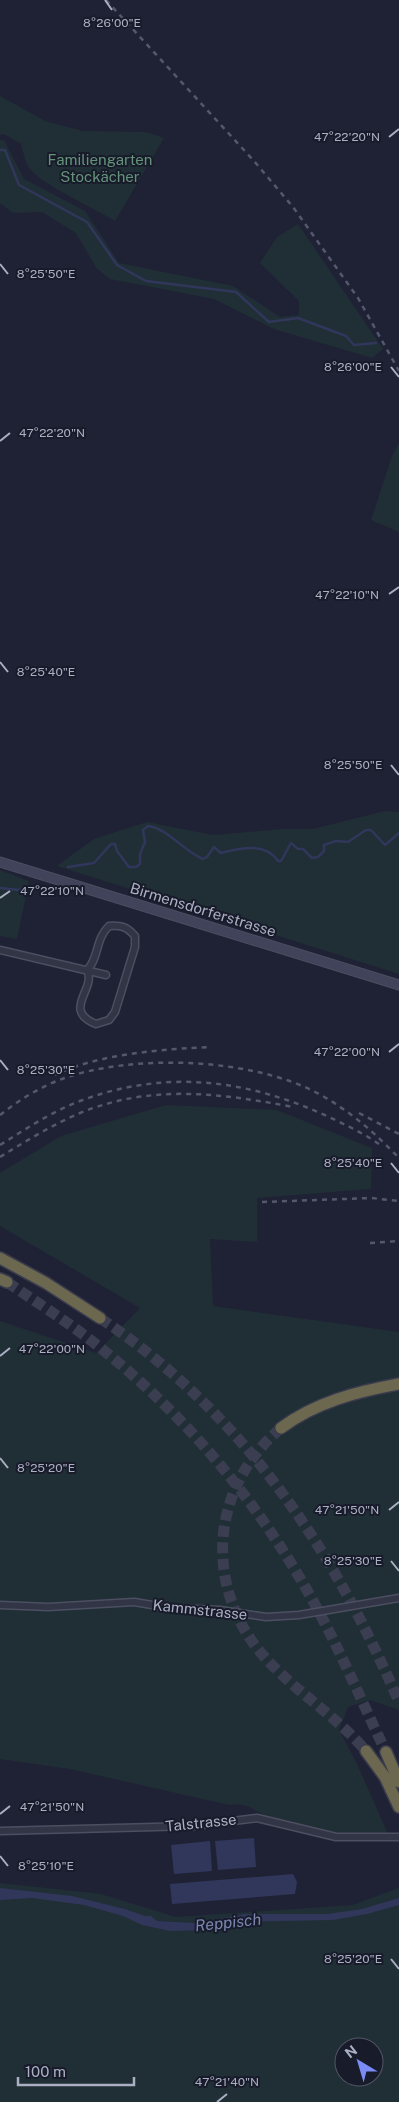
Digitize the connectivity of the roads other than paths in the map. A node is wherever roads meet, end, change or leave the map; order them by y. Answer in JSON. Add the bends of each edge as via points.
{"nodes":[{"id":1,"x":0,"y":862,"type":"edge"},
{"id":2,"x":0,"y":950,"type":"edge"},
{"id":3,"x":87,"y":970,"type":"junction"},
{"id":4,"x":106,"y":975,"type":"dead end"},
{"id":5,"x":399,"y":985,"type":"edge"},
{"id":6,"x":0,"y":1258,"type":"edge"},
{"id":7,"x":100,"y":1318,"type":"tunnel mouth"},
{"id":8,"x":399,"y":1384,"type":"edge"},
{"id":9,"x":281,"y":1428,"type":"tunnel mouth"},
{"id":10,"x":399,"y":1598,"type":"edge"},
{"id":11,"x":0,"y":1605,"type":"edge"},
{"id":12,"x":366,"y":1751,"type":"tunnel mouth"},
{"id":13,"x":386,"y":1752,"type":"tunnel mouth"},
{"id":14,"x":398,"y":1779,"type":"edge"},
{"id":15,"x":399,"y":1807,"type":"edge"},
{"id":16,"x":0,"y":1831,"type":"edge"},
{"id":17,"x":399,"y":1837,"type":"edge"}],
"edges":[{"from":1,"to":5,"type":"main road","name":"Birmensdorferstrasse"},
{"from":2,"to":3,"type":"street"},
{"from":3,"to":3,"type":"street","via":[[92,965],[104,932],[110,926],[124,926],[136,936],[115,1012],[109,1020],[96,1024],[85,1018],[80,1008],[89,979]]},
{"from":3,"to":4,"type":"street"},
{"from":6,"to":7,"type":"highway"},
{"from":8,"to":9,"type":"highway","via":[[329,1401]]},
{"from":10,"to":11,"type":"street","name":"Kammstrasse","via":[[299,1615],[266,1617],[134,1602],[48,1607]]},
{"from":12,"to":15,"type":"highway","via":[[385,1777]]},
{"from":13,"to":14,"type":"highway"},
{"from":16,"to":17,"type":"street","name":"Talstrasse","via":[[193,1826],[257,1818],[336,1837]]}]}
